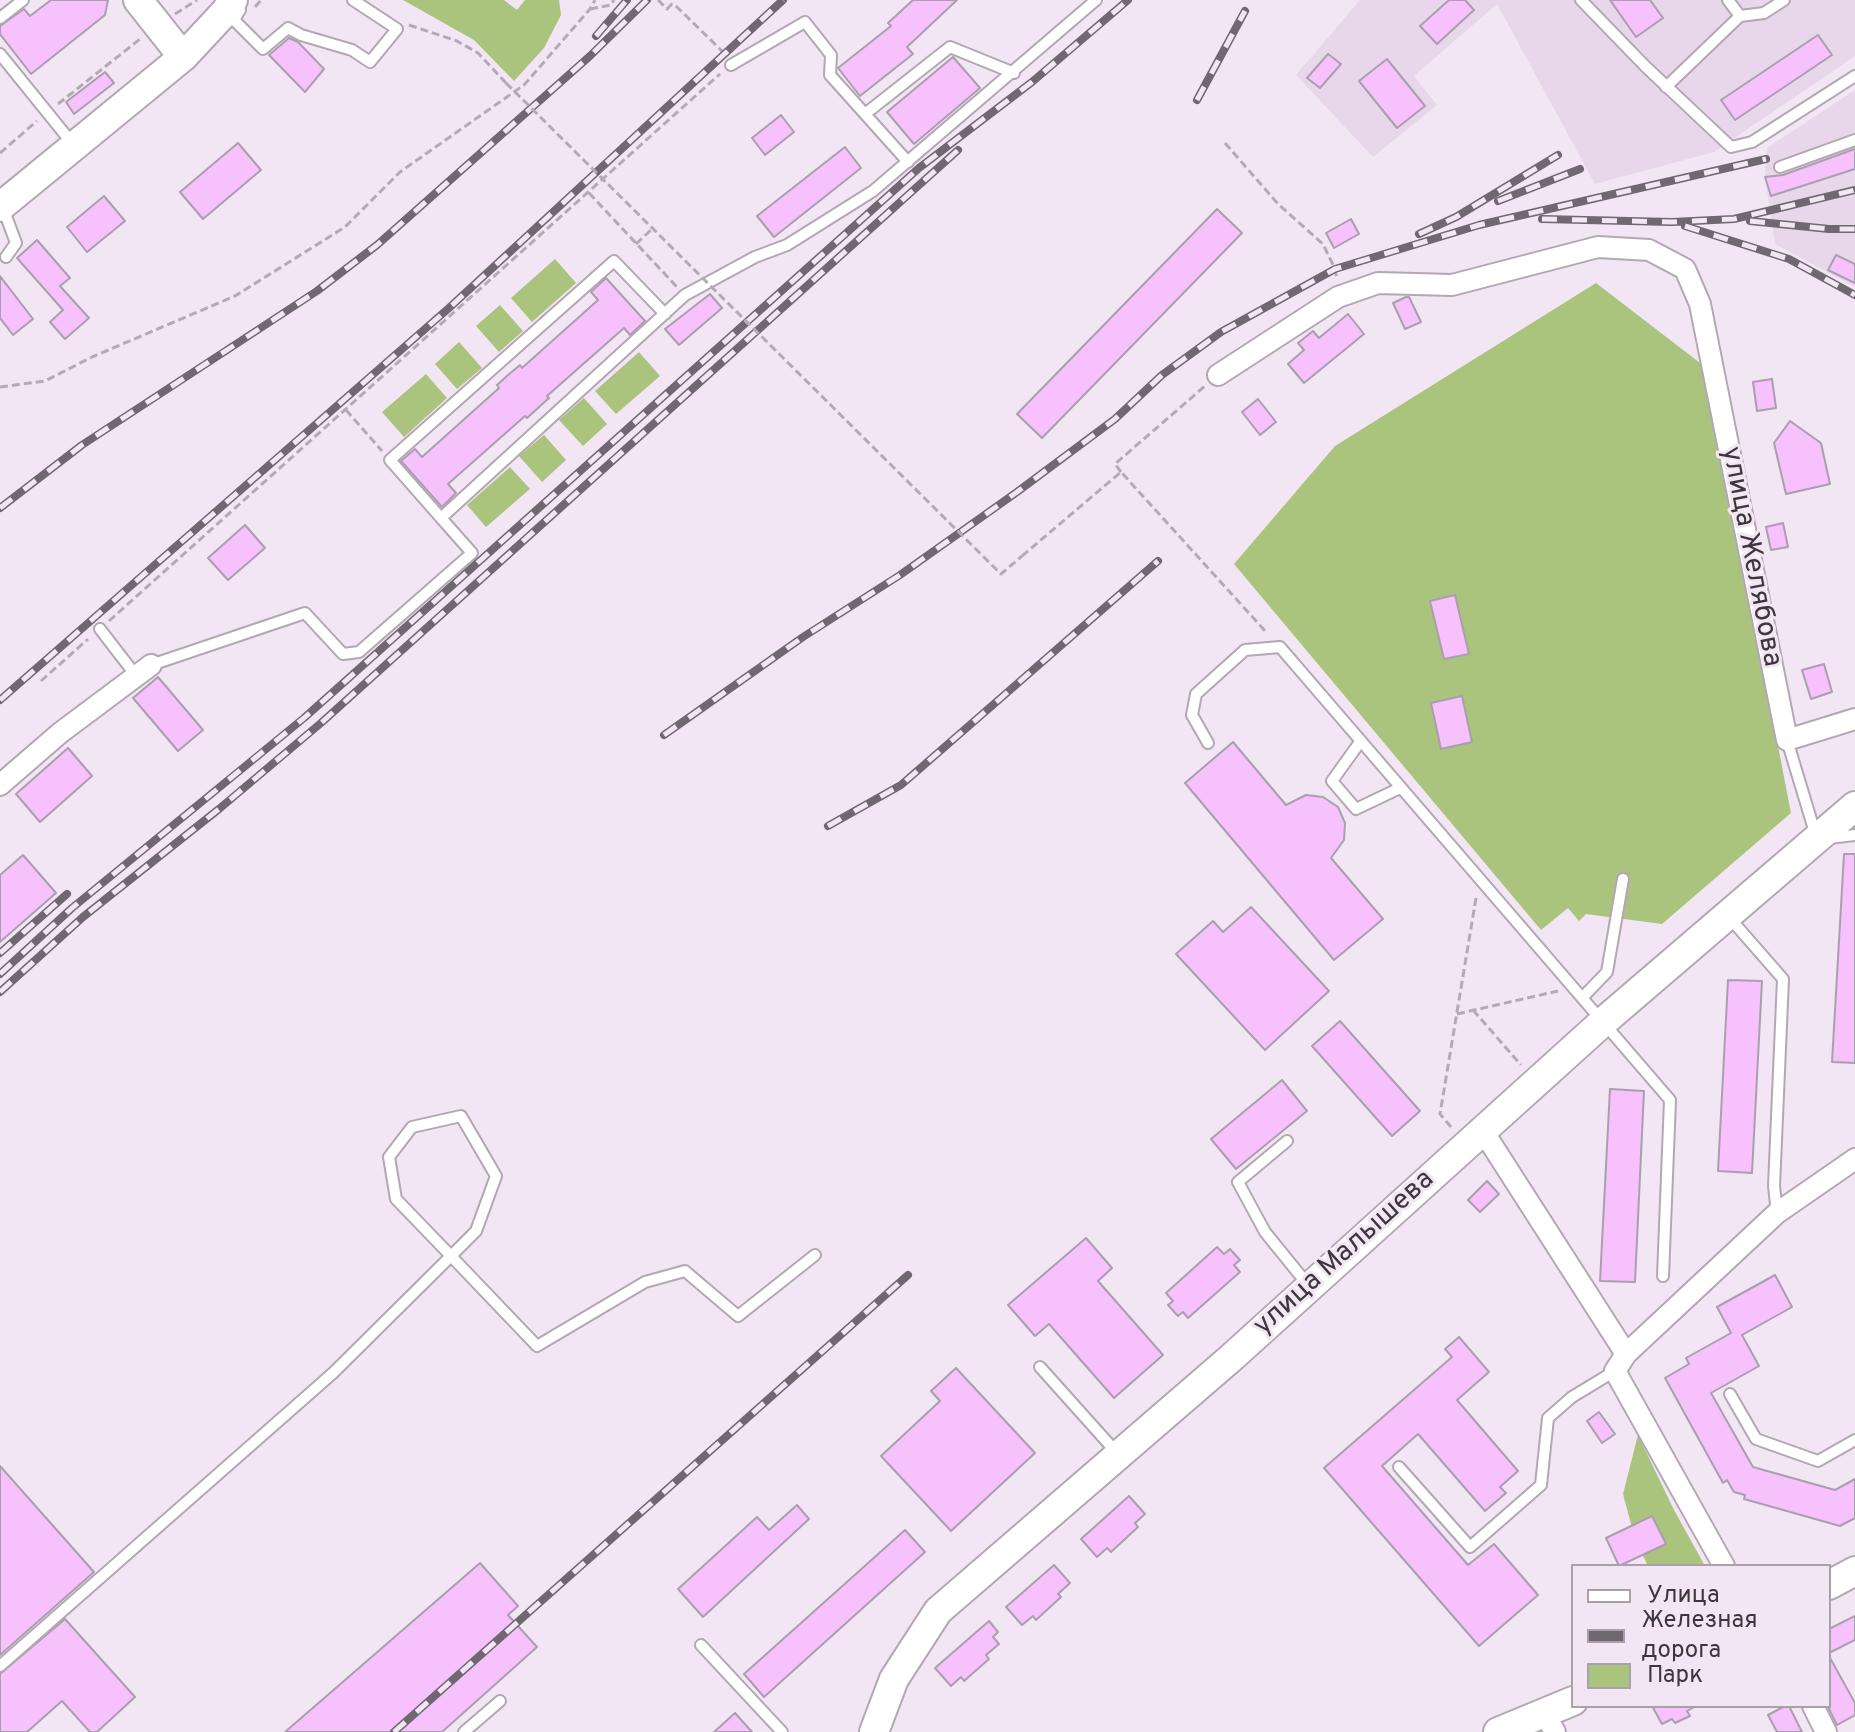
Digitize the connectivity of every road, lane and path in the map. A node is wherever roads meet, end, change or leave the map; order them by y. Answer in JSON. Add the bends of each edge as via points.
{"nodes":[{"id":1,"x":23,"y":0,"type":"edge"},
{"id":2,"x":138,"y":0,"type":"edge"},
{"id":3,"x":197,"y":0,"type":"edge"},
{"id":4,"x":233,"y":0,"type":"edge"},
{"id":5,"x":247,"y":0,"type":"edge"},
{"id":6,"x":353,"y":0,"type":"edge"},
{"id":7,"x":595,"y":0,"type":"edge"},
{"id":8,"x":614,"y":0,"type":"edge"},
{"id":9,"x":658,"y":0,"type":"edge"},
{"id":10,"x":1096,"y":0,"type":"edge"},
{"id":11,"x":1581,"y":0,"type":"edge"},
{"id":12,"x":1728,"y":0,"type":"edge"},
{"id":13,"x":1784,"y":0,"type":"edge"},
{"id":14,"x":590,"y":9,"type":"junction"},
{"id":15,"x":375,"y":14,"type":"junction"},
{"id":16,"x":1740,"y":16,"type":"junction"},
{"id":17,"x":0,"y":18,"type":"edge"},
{"id":18,"x":160,"y":27,"type":"junction"},
{"id":19,"x":0,"y":54,"type":"edge"},
{"id":20,"x":183,"y":57,"type":"junction"},
{"id":21,"x":731,"y":65,"type":"junction"},
{"id":22,"x":1014,"y":73,"type":"junction"},
{"id":23,"x":1855,"y":76,"type":"edge"},
{"id":24,"x":1666,"y":87,"type":"junction"},
{"id":25,"x":47,"y":113,"type":"junction"},
{"id":26,"x":865,"y":114,"type":"junction"},
{"id":27,"x":1855,"y":140,"type":"edge"},
{"id":28,"x":1225,"y":143,"type":"dead end"},
{"id":29,"x":73,"y":145,"type":"junction"},
{"id":30,"x":0,"y":153,"type":"edge"},
{"id":31,"x":908,"y":162,"type":"junction"},
{"id":32,"x":1780,"y":167,"type":"dead end"},
{"id":33,"x":588,"y":192,"type":"junction"},
{"id":34,"x":1,"y":206,"type":"edge"},
{"id":35,"x":653,"y":228,"type":"junction"},
{"id":36,"x":636,"y":244,"type":"junction"},
{"id":37,"x":6,"y":257,"type":"dead end"},
{"id":38,"x":685,"y":295,"type":"junction"},
{"id":39,"x":1338,"y":297,"type":"junction"},
{"id":40,"x":665,"y":314,"type":"junction"},
{"id":41,"x":1218,"y":375,"type":"joint"},
{"id":42,"x":0,"y":387,"type":"edge"},
{"id":43,"x":346,"y":410,"type":"junction"},
{"id":44,"x":390,"y":460,"type":"junction"},
{"id":45,"x":1121,"y":472,"type":"junction"},
{"id":46,"x":441,"y":518,"type":"junction"},
{"id":47,"x":100,"y":629,"type":"junction"},
{"id":48,"x":1280,"y":647,"type":"junction"},
{"id":49,"x":144,"y":671,"type":"junction"},
{"id":50,"x":41,"y":681,"type":"dead end"},
{"id":51,"x":1855,"y":719,"type":"edge"},
{"id":52,"x":1787,"y":740,"type":"junction"},
{"id":53,"x":1360,"y":742,"type":"junction"},
{"id":54,"x":1208,"y":743,"type":"dead end"},
{"id":55,"x":0,"y":785,"type":"edge"},
{"id":56,"x":1400,"y":788,"type":"junction"},
{"id":57,"x":1855,"y":806,"type":"edge"},
{"id":58,"x":1855,"y":835,"type":"edge"},
{"id":59,"x":1817,"y":839,"type":"junction"},
{"id":60,"x":1623,"y":879,"type":"dead end"},
{"id":61,"x":1479,"y":880,"type":"junction"},
{"id":62,"x":1728,"y":915,"type":"junction"},
{"id":63,"x":1573,"y":987,"type":"junction"},
{"id":64,"x":1582,"y":998,"type":"junction"},
{"id":65,"x":1473,"y":1010,"type":"junction"},
{"id":66,"x":1457,"y":1014,"type":"junction"},
{"id":67,"x":1603,"y":1022,"type":"junction"},
{"id":68,"x":1523,"y":1067,"type":"dead end"},
{"id":69,"x":1475,"y":1138,"type":"junction"},
{"id":70,"x":1287,"y":1141,"type":"dead end"},
{"id":71,"x":1855,"y":1159,"type":"edge"},
{"id":72,"x":1777,"y":1213,"type":"junction"},
{"id":73,"x":815,"y":1255,"type":"dead end"},
{"id":74,"x":451,"y":1256,"type":"junction"},
{"id":75,"x":1663,"y":1276,"type":"dead end"},
{"id":76,"x":1309,"y":1287,"type":"junction"},
{"id":77,"x":1620,"y":1362,"type":"junction"},
{"id":78,"x":1040,"y":1367,"type":"dead end"},
{"id":79,"x":1730,"y":1394,"type":"dead end"},
{"id":80,"x":1855,"y":1440,"type":"edge"},
{"id":81,"x":1119,"y":1455,"type":"junction"},
{"id":82,"x":1399,"y":1467,"type":"dead end"},
{"id":83,"x":1723,"y":1564,"type":"edge"},
{"id":84,"x":1855,"y":1571,"type":"edge"},
{"id":85,"x":1831,"y":1584,"type":"edge"},
{"id":86,"x":701,"y":1645,"type":"dead end"},
{"id":87,"x":0,"y":1666,"type":"edge"},
{"id":88,"x":500,"y":1701,"type":"dead end"},
{"id":89,"x":1571,"y":1703,"type":"edge"},
{"id":90,"x":1814,"y":1708,"type":"edge"},
{"id":91,"x":1549,"y":1722,"type":"edge"},
{"id":92,"x":464,"y":1732,"type":"edge"},
{"id":93,"x":782,"y":1732,"type":"edge"},
{"id":94,"x":874,"y":1732,"type":"edge"},
{"id":95,"x":1498,"y":1732,"type":"edge"},
{"id":96,"x":1826,"y":1732,"type":"edge"}],
"edges":[{"from":1,"to":17,"type":"lane"},
{"from":2,"to":18,"type":"street"},
{"from":3,"to":18,"type":"path"},
{"from":4,"to":20,"type":"street"},
{"from":5,"to":15,"type":"lane","via":[[234,20],[263,49],[288,28],[352,50],[370,62],[397,29]]},
{"from":6,"to":15,"type":"lane"},
{"from":7,"to":14,"type":"path"},
{"from":8,"to":14,"type":"path"},
{"from":9,"to":21,"type":"path","via":[[667,9],[677,7]]},
{"from":10,"to":22,"type":"lane"},
{"from":11,"to":24,"type":"lane"},
{"from":12,"to":16,"type":"lane"},
{"from":13,"to":16,"type":"lane","via":[[1764,13]]},
{"from":14,"to":42,"type":"path","via":[[524,85],[400,172],[345,227],[235,296],[45,381]]},
{"from":15,"to":35,"type":"path","bridge":true,"via":[[478,53]]},
{"from":16,"to":24,"type":"lane"},
{"from":18,"to":20,"type":"street"},
{"from":18,"to":25,"type":"path"},
{"from":19,"to":25,"type":"lane"},
{"from":20,"to":29,"type":"street"},
{"from":21,"to":26,"type":"lane","via":[[805,22],[831,55],[830,75]]},
{"from":21,"to":33,"type":"path"},
{"from":22,"to":26,"type":"lane","via":[[950,47]]},
{"from":22,"to":31,"type":"lane"},
{"from":23,"to":24,"type":"lane","via":[[1752,142],[1731,147]]},
{"from":25,"to":29,"type":"lane"},
{"from":25,"to":30,"type":"path"},
{"from":26,"to":31,"type":"lane"},
{"from":27,"to":32,"type":"lane"},
{"from":28,"to":39,"type":"path","via":[[1278,204],[1323,244],[1335,269]]},
{"from":29,"to":34,"type":"street"},
{"from":31,"to":38,"type":"lane","via":[[873,191],[787,245]]},
{"from":33,"to":36,"type":"path"},
{"from":33,"to":43,"type":"path"},
{"from":34,"to":37,"type":"lane","via":[[16,243]]},
{"from":35,"to":36,"type":"path"},
{"from":35,"to":45,"type":"path","bridge":true,"via":[[1001,574]]},
{"from":36,"to":38,"type":"path"},
{"from":38,"to":40,"type":"lane"},
{"from":39,"to":41,"type":"street","name":"улица Желябова"},
{"from":39,"to":52,"type":"street","name":"улица Желябова","via":[[1378,283],[1452,285],[1598,247],[1649,250],[1685,269],[1700,304]]},
{"from":40,"to":44,"type":"lane","via":[[614,261]]},
{"from":40,"to":46,"type":"lane"},
{"from":41,"to":45,"type":"path","via":[[1115,464]]},
{"from":43,"to":44,"type":"path"},
{"from":43,"to":47,"type":"path"},
{"from":44,"to":46,"type":"lane"},
{"from":45,"to":48,"type":"path"},
{"from":46,"to":49,"type":"lane","via":[[472,553],[359,652],[343,654],[305,613]]},
{"from":47,"to":49,"type":"lane"},
{"from":47,"to":50,"type":"path"},
{"from":48,"to":53,"type":"lane"},
{"from":48,"to":54,"type":"lane","via":[[1245,650],[1196,694],[1192,715]]},
{"from":49,"to":55,"type":"street"},
{"from":51,"to":52,"type":"street"},
{"from":52,"to":59,"type":"lane"},
{"from":53,"to":56,"type":"lane"},
{"from":53,"to":56,"type":"lane","via":[[1332,781],[1348,800],[1356,809]]},
{"from":56,"to":61,"type":"lane"},
{"from":57,"to":59,"type":"street","name":"улица Малышева"},
{"from":58,"to":59,"type":"lane"},
{"from":59,"to":62,"type":"street","name":"улица Малышева"},
{"from":60,"to":64,"type":"lane","via":[[1607,972]]},
{"from":61,"to":63,"type":"lane"},
{"from":61,"to":66,"type":"path"},
{"from":62,"to":67,"type":"street","name":"улица Малышева"},
{"from":62,"to":72,"type":"lane","via":[[1783,979]]},
{"from":63,"to":64,"type":"lane"},
{"from":63,"to":65,"type":"path"},
{"from":64,"to":67,"type":"lane"},
{"from":65,"to":66,"type":"path"},
{"from":65,"to":68,"type":"path"},
{"from":66,"to":69,"type":"path","via":[[1440,1114]]},
{"from":67,"to":69,"type":"street","name":"улица Малышева"},
{"from":67,"to":75,"type":"lane","via":[[1670,1100]]},
{"from":69,"to":76,"type":"street","name":"улица Малышева"},
{"from":69,"to":77,"type":"street"},
{"from":70,"to":76,"type":"lane","via":[[1238,1182],[1265,1232]]},
{"from":71,"to":72,"type":"street"},
{"from":72,"to":77,"type":"street"},
{"from":73,"to":74,"type":"lane","via":[[738,1316],[685,1271],[645,1282],[537,1346]]},
{"from":74,"to":74,"type":"lane","via":[[476,1231],[496,1176],[461,1116],[412,1127],[389,1157],[396,1199]]},
{"from":74,"to":87,"type":"lane","via":[[333,1373]]},
{"from":76,"to":81,"type":"street","name":"улица Малышева"},
{"from":77,"to":82,"type":"lane","via":[[1548,1418],[1541,1485],[1470,1547]]},
{"from":77,"to":83,"type":"street"},
{"from":78,"to":81,"type":"lane"},
{"from":79,"to":80,"type":"lane","via":[[1756,1439],[1818,1461]]},
{"from":81,"to":94,"type":"street","name":"улица Малышева","via":[[938,1611],[894,1679]]},
{"from":84,"to":85,"type":"street"},
{"from":86,"to":93,"type":"lane"},
{"from":88,"to":92,"type":"lane"},
{"from":89,"to":91,"type":"street"},
{"from":90,"to":96,"type":"street"},
{"from":91,"to":95,"type":"street"}]}
